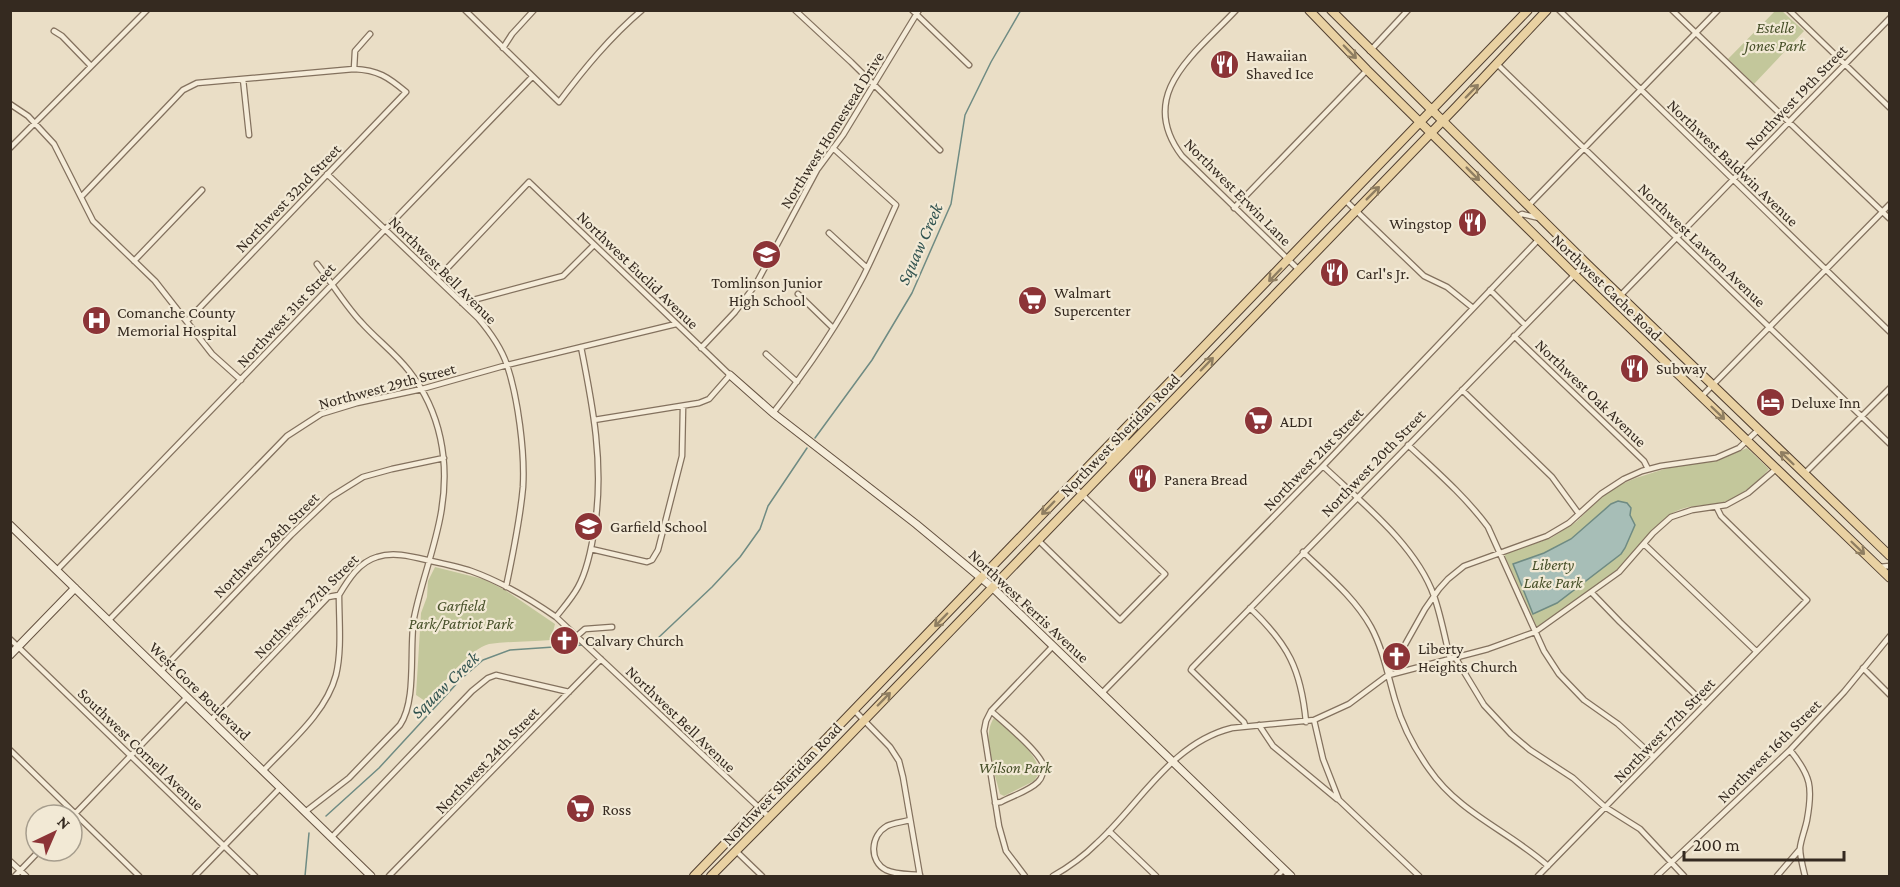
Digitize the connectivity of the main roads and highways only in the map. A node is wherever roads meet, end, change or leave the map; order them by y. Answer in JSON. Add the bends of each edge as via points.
{"nodes":[{"id":1,"x":1309,"y":10,"type":"edge"},
{"id":2,"x":1331,"y":10,"type":"edge"},
{"id":3,"x":1528,"y":10,"type":"edge"},
{"id":4,"x":1547,"y":10,"type":"edge"},
{"id":5,"x":1431,"y":111,"type":"junction"},
{"id":6,"x":1420,"y":122,"type":"junction"},
{"id":7,"x":1442,"y":122,"type":"junction"},
{"id":8,"x":1431,"y":133,"type":"junction"},
{"id":9,"x":730,"y":375,"type":"road end"},
{"id":10,"x":1167,"y":385,"type":"junction"},
{"id":11,"x":1117,"y":436,"type":"junction"},
{"id":12,"x":1128,"y":447,"type":"junction"},
{"id":13,"x":1098,"y":477,"type":"junction"},
{"id":14,"x":10,"y":525,"type":"edge"},
{"id":15,"x":1890,"y":556,"type":"edge"},
{"id":16,"x":981,"y":578,"type":"junction"},
{"id":17,"x":1890,"y":578,"type":"edge"},
{"id":18,"x":992,"y":587,"type":"junction"},
{"id":19,"x":75,"y":588,"type":"junction"},
{"id":20,"x":10,"y":655,"type":"edge"},
{"id":21,"x":371,"y":876,"type":"edge"},
{"id":22,"x":694,"y":876,"type":"edge"},
{"id":23,"x":711,"y":876,"type":"edge"},
{"id":24,"x":1291,"y":876,"type":"edge"}],
"edges":[{"from":1,"to":6,"type":"main road","name":"Northwest Cache Road","one_way":true},
{"from":2,"to":5,"type":"main road","name":"Northwest Cache Road"},
{"from":3,"to":5,"type":"main road","name":"Northwest Sheridan Road"},
{"from":7,"to":4,"type":"main road","name":"Northwest Sheridan Road","one_way":true},
{"from":5,"to":6,"type":"main road","name":"Northwest Sheridan Road"},
{"from":5,"to":7,"type":"main road","name":"Northwest Cache Road"},
{"from":6,"to":8,"type":"main road","name":"Northwest Cache Road"},
{"from":6,"to":10,"type":"main road","name":"Northwest Sheridan Road","one_way":true},
{"from":7,"to":8,"type":"main road","name":"Northwest Sheridan Road"},
{"from":15,"to":7,"type":"main road","name":"Northwest Cache Road","one_way":true},
{"from":12,"to":8,"type":"main road","name":"Northwest Sheridan Road","one_way":true},
{"from":8,"to":17,"type":"main road","name":"Northwest Cache Road","one_way":true},
{"from":9,"to":16,"type":"main road","name":"Northwest Ferris Avenue"},
{"from":10,"to":11,"type":"main road","name":"Northwest Sheridan Road"},
{"from":10,"to":12,"type":"main road","via":[[1163,395],[1123,439]]},
{"from":11,"to":13,"type":"main road","via":[[1120,445]]},
{"from":11,"to":16,"type":"main road","name":"Northwest Sheridan Road","one_way":true},
{"from":12,"to":13,"type":"main road","name":"Northwest Sheridan Road"},
{"from":13,"to":18,"type":"main road","name":"Northwest Sheridan Road"},
{"from":14,"to":19,"type":"main road","name":"West Gore Boulevard"},
{"from":16,"to":18,"type":"main road","name":"Northwest Ferris Avenue"},
{"from":16,"to":22,"type":"main road","name":"Northwest Sheridan Road","one_way":true},
{"from":23,"to":18,"type":"main road","name":"Northwest Sheridan Road","one_way":true},
{"from":18,"to":24,"type":"main road","name":"Northwest Ferris Avenue"},
{"from":19,"to":20,"type":"main road"},
{"from":19,"to":21,"type":"main road","name":"West Gore Boulevard"}]}
